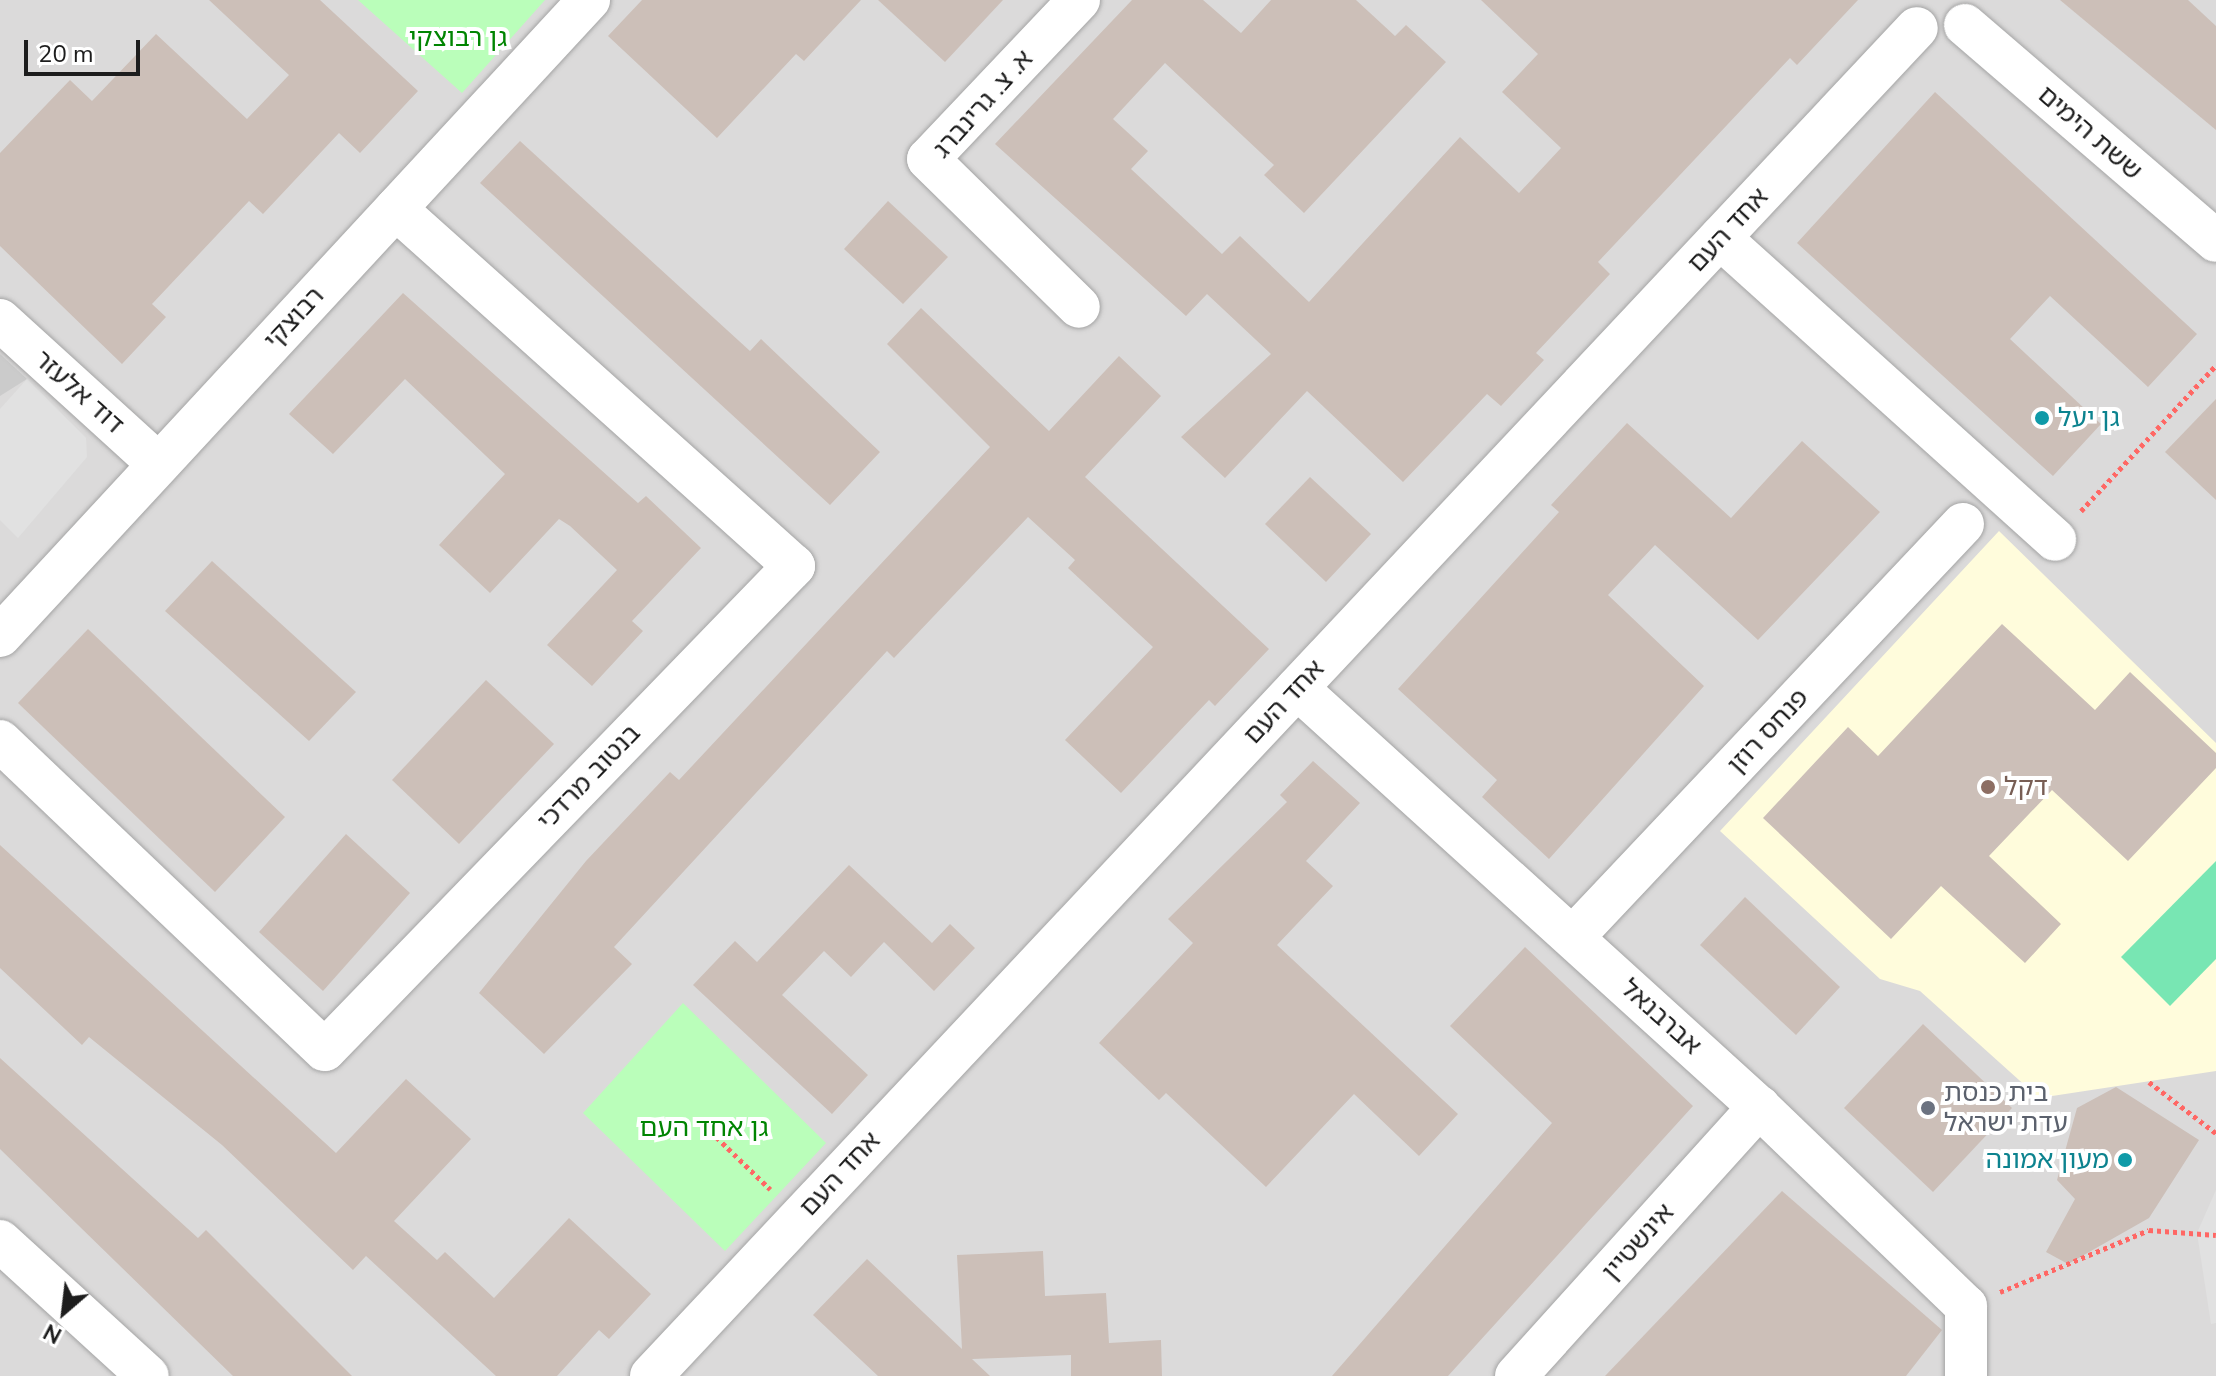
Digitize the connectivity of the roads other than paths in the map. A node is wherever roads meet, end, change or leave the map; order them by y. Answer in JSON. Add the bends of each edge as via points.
{"nodes":[{"id":1,"x":589,"y":0,"type":"edge"},
{"id":2,"x":1079,"y":0,"type":"edge"},
{"id":3,"x":1968,"y":12,"type":"edge"},
{"id":4,"x":1913,"y":14,"type":"edge"},
{"id":5,"x":396,"y":209,"type":"junction"},
{"id":6,"x":1720,"y":238,"type":"junction"},
{"id":7,"x":2216,"y":241,"type":"edge"},
{"id":8,"x":1079,"y":307,"type":"dead end"},
{"id":9,"x":0,"y":320,"type":"edge"},
{"id":10,"x":158,"y":464,"type":"junction"},
{"id":11,"x":1963,"y":524,"type":"dead end"},
{"id":12,"x":2055,"y":540,"type":"road end"},
{"id":13,"x":0,"y":636,"type":"edge"},
{"id":14,"x":1297,"y":688,"type":"junction"},
{"id":15,"x":0,"y":741,"type":"edge"},
{"id":16,"x":1573,"y":937,"type":"junction"},
{"id":17,"x":1759,"y":1107,"type":"junction"},
{"id":18,"x":0,"y":1241,"type":"edge"},
{"id":19,"x":148,"y":1376,"type":"edge"},
{"id":20,"x":651,"y":1376,"type":"edge"},
{"id":21,"x":1516,"y":1376,"type":"edge"},
{"id":22,"x":1966,"y":1376,"type":"edge"}],
"edges":[{"from":1,"to":5,"type":"street","name":"רבוצקי"},
{"from":2,"to":8,"type":"street","name":"א. צ. גרינברג","via":[[928,159]]},
{"from":3,"to":4,"type":"street","via":[[1947,36]]},
{"from":3,"to":7,"type":"street","name":"ששת הימים"},
{"from":4,"to":6,"type":"street","name":"אחד העם"},
{"from":5,"to":10,"type":"street","name":"רבוצקי"},
{"from":5,"to":15,"type":"street","name":"בנטוב מרדכי","via":[[794,566],[325,1050]]},
{"from":6,"to":12,"type":"street"},
{"from":6,"to":14,"type":"street","name":"אחד העם"},
{"from":9,"to":10,"type":"street","name":"דוד אלעזר"},
{"from":10,"to":13,"type":"street","name":"רבוצקי"},
{"from":11,"to":16,"type":"street","name":"פנחס רוזן"},
{"from":14,"to":16,"type":"street","name":"אברבנאל"},
{"from":14,"to":20,"type":"street","name":"אחד העם"},
{"from":16,"to":17,"type":"street","name":"אברבנאל"},
{"from":17,"to":21,"type":"street","name":"אינשטיין"},
{"from":17,"to":22,"type":"street","name":"אברבנאל","via":[[1966,1306]]},
{"from":18,"to":19,"type":"street"}]}
